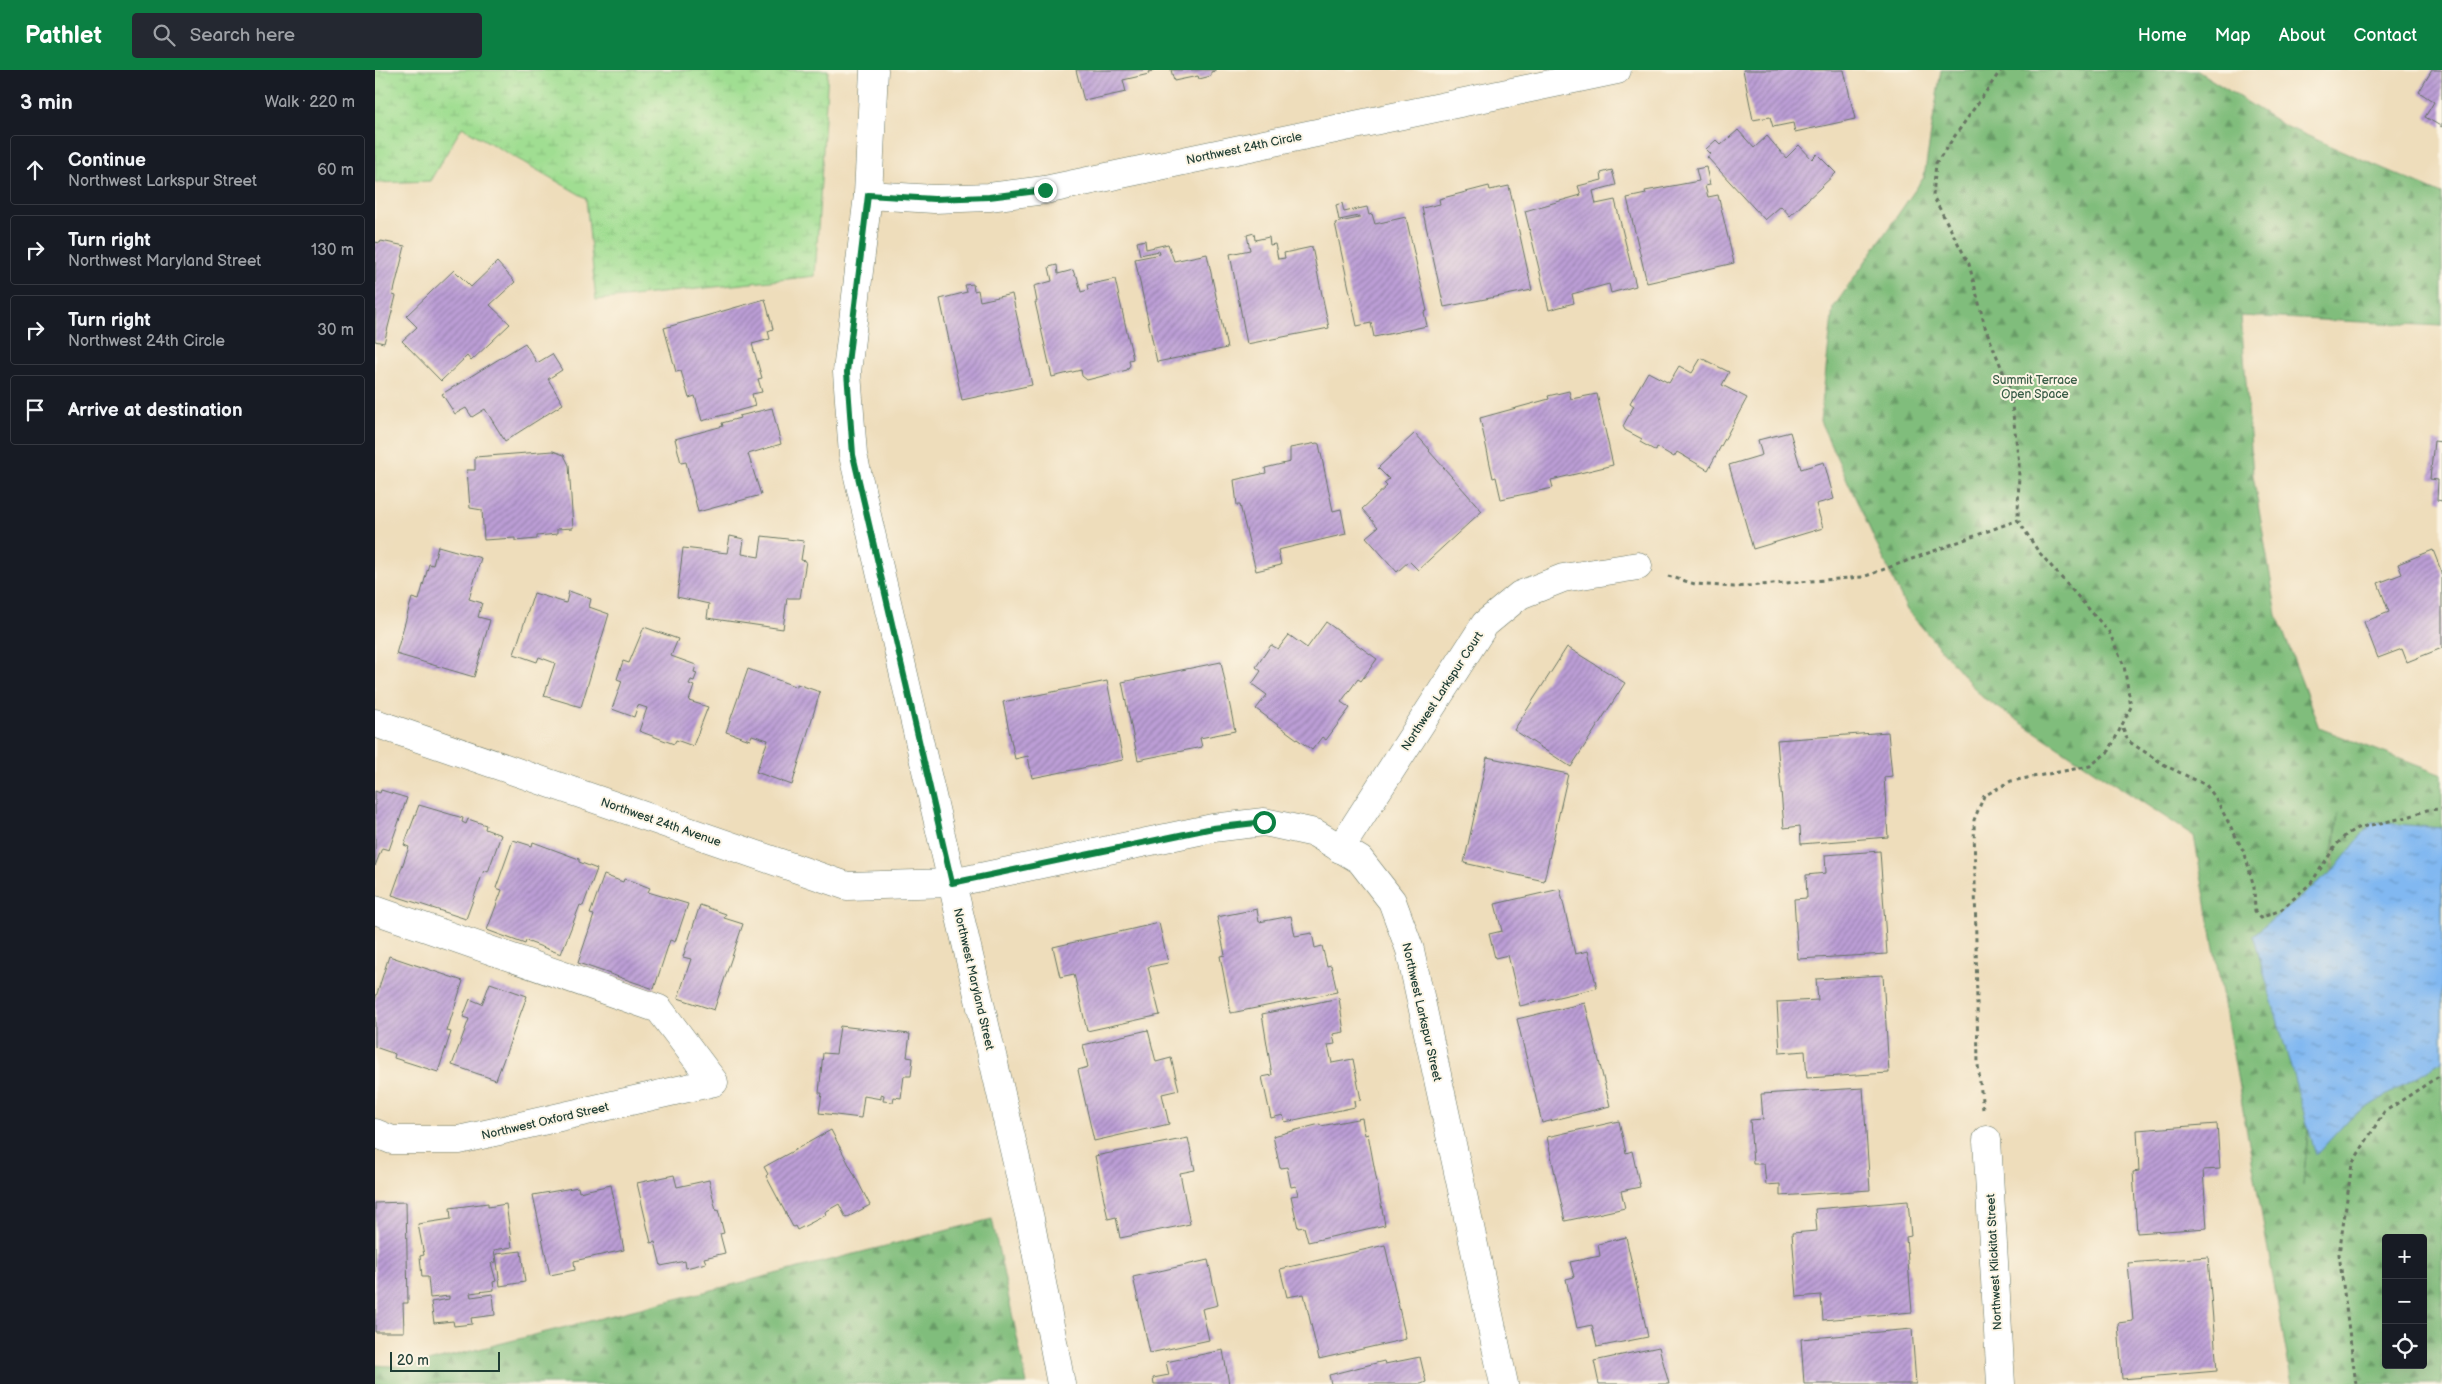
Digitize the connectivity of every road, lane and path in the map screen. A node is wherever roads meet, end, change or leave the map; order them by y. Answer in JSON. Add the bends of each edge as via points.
{"nodes":[{"id":1,"x":874,"y":70,"type":"edge"},
{"id":2,"x":1617,"y":70,"type":"edge"},
{"id":3,"x":2001,"y":70,"type":"edge"},
{"id":4,"x":868,"y":195,"type":"junction"},
{"id":5,"x":2018,"y":520,"type":"junction"},
{"id":6,"x":1638,"y":566,"type":"joint"},
{"id":7,"x":375,"y":723,"type":"edge"},
{"id":8,"x":2123,"y":727,"type":"junction"},
{"id":9,"x":2442,"y":809,"type":"edge"},
{"id":10,"x":1341,"y":849,"type":"junction"},
{"id":11,"x":952,"y":883,"type":"junction"},
{"id":12,"x":375,"y":910,"type":"edge"},
{"id":13,"x":2442,"y":1074,"type":"edge"},
{"id":14,"x":375,"y":1134,"type":"edge"},
{"id":15,"x":1987,"y":1140,"type":"joint"},
{"id":16,"x":1061,"y":1384,"type":"edge"},
{"id":17,"x":1504,"y":1384,"type":"edge"},
{"id":18,"x":2001,"y":1384,"type":"edge"},
{"id":19,"x":2356,"y":1384,"type":"edge"}],
"edges":[{"from":1,"to":4,"type":"street","name":"Northwest Maryland Street"},
{"from":2,"to":4,"type":"street","name":"Northwest 24th Circle","via":[[1045,190],[934,199]]},
{"from":3,"to":5,"type":"path","via":[[1937,163],[1933,196],[1969,264],[1985,327],[2010,389],[2019,464]]},
{"from":4,"to":11,"type":"street","name":"Northwest Maryland Street","via":[[847,372],[853,455]]},
{"from":5,"to":6,"type":"path","via":[[1863,576],[1734,587],[1695,584]]},
{"from":5,"to":8,"type":"path","via":[[2038,551],[2109,632],[2124,666],[2131,706]]},
{"from":6,"to":10,"type":"street","name":"Northwest Larkspur Court","via":[[1563,578],[1520,595],[1485,624]]},
{"from":7,"to":11,"type":"street","name":"Northwest 24th Avenue","via":[[847,886]]},
{"from":8,"to":9,"type":"path","via":[[2128,741],[2167,767],[2206,785],[2215,796],[2245,854],[2254,887],[2255,912],[2260,918],[2281,910],[2311,883],[2336,845],[2357,828]]},
{"from":8,"to":15,"type":"path","via":[[2109,751],[2090,766],[2011,781],[1984,796],[1974,820],[1978,1064]]},
{"from":10,"to":11,"type":"street","name":"Northwest Larkspur Street","via":[[1315,833],[1264,822],[1213,828]]},
{"from":10,"to":17,"type":"street","name":"Northwest Larkspur Street","via":[[1360,860],[1392,901],[1409,950]]},
{"from":11,"to":16,"type":"street","name":"Northwest Maryland Street","via":[[1030,1219]]},
{"from":12,"to":14,"type":"street","name":"Northwest Oxford Street","via":[[659,1009],[714,1082],[459,1140],[391,1140]]},
{"from":13,"to":19,"type":"path","via":[[2384,1112],[2352,1164],[2339,1254]]},
{"from":15,"to":18,"type":"street","name":"Northwest Klickitat Street"}]}
